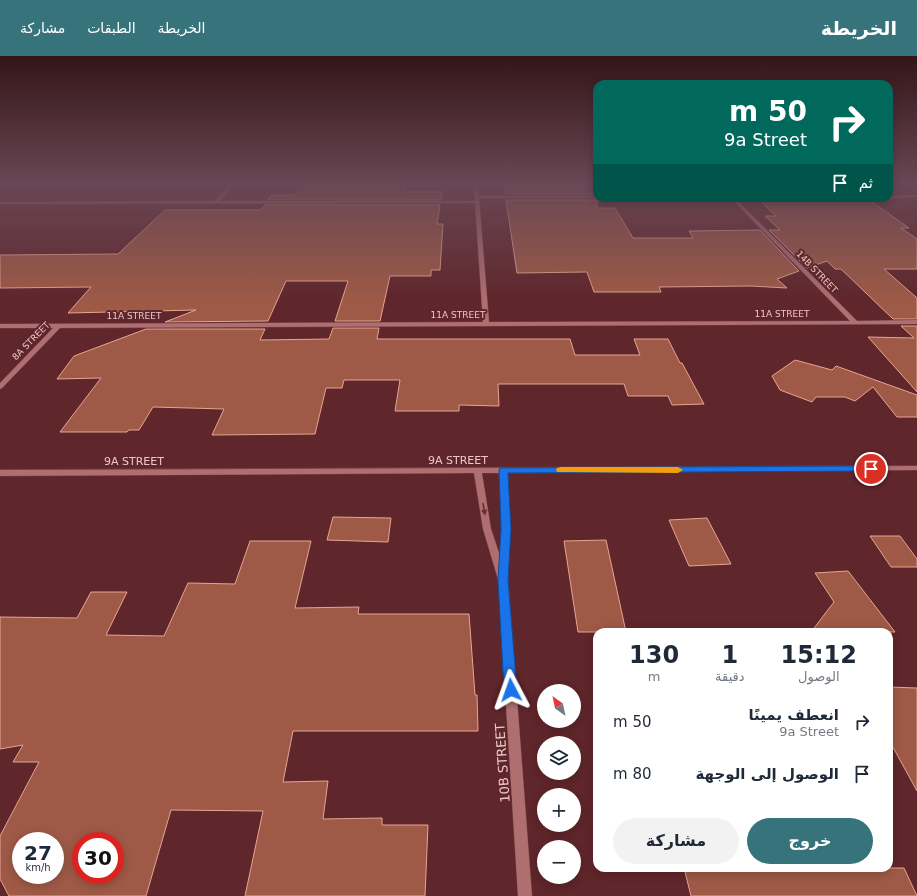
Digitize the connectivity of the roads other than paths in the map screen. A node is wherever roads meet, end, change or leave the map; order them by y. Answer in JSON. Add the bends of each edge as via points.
{"nodes":[{"id":1,"x":479,"y":224,"type":"edge"},
{"id":2,"x":759,"y":224,"type":"edge"},
{"id":3,"x":855,"y":322,"type":"junction"},
{"id":4,"x":917,"y":322,"type":"edge"},
{"id":5,"x":486,"y":324,"type":"junction"},
{"id":6,"x":59,"y":325,"type":"junction"},
{"id":7,"x":0,"y":326,"type":"edge"},
{"id":8,"x":0,"y":387,"type":"edge"},
{"id":9,"x":917,"y":468,"type":"edge"},
{"id":10,"x":478,"y":470,"type":"junction"},
{"id":11,"x":503,"y":470,"type":"junction"},
{"id":12,"x":0,"y":473,"type":"edge"},
{"id":13,"x":503,"y":580,"type":"junction"},
{"id":14,"x":525,"y":896,"type":"edge"}],
"edges":[{"from":1,"to":5,"type":"street"},
{"from":2,"to":3,"type":"street","name":"14B STREET"},
{"from":3,"to":4,"type":"street","name":"11A STREET"},
{"from":3,"to":5,"type":"street","name":"11A STREET"},
{"from":5,"to":6,"type":"street","name":"11A STREET"},
{"from":6,"to":7,"type":"street","name":"11A STREET"},
{"from":6,"to":8,"type":"street","name":"8A STREET"},
{"from":9,"to":11,"type":"street","name":"9A STREET"},
{"from":10,"to":11,"type":"street","name":"9A STREET"},
{"from":10,"to":12,"type":"street","name":"9A STREET"},
{"from":10,"to":13,"type":"street","name":"10B STREET","one_way":true,"via":[[487,529]]},
{"from":11,"to":13,"type":"street","name":"10B STREET","via":[[506,529]]},
{"from":13,"to":14,"type":"street","name":"10B STREET"}]}
